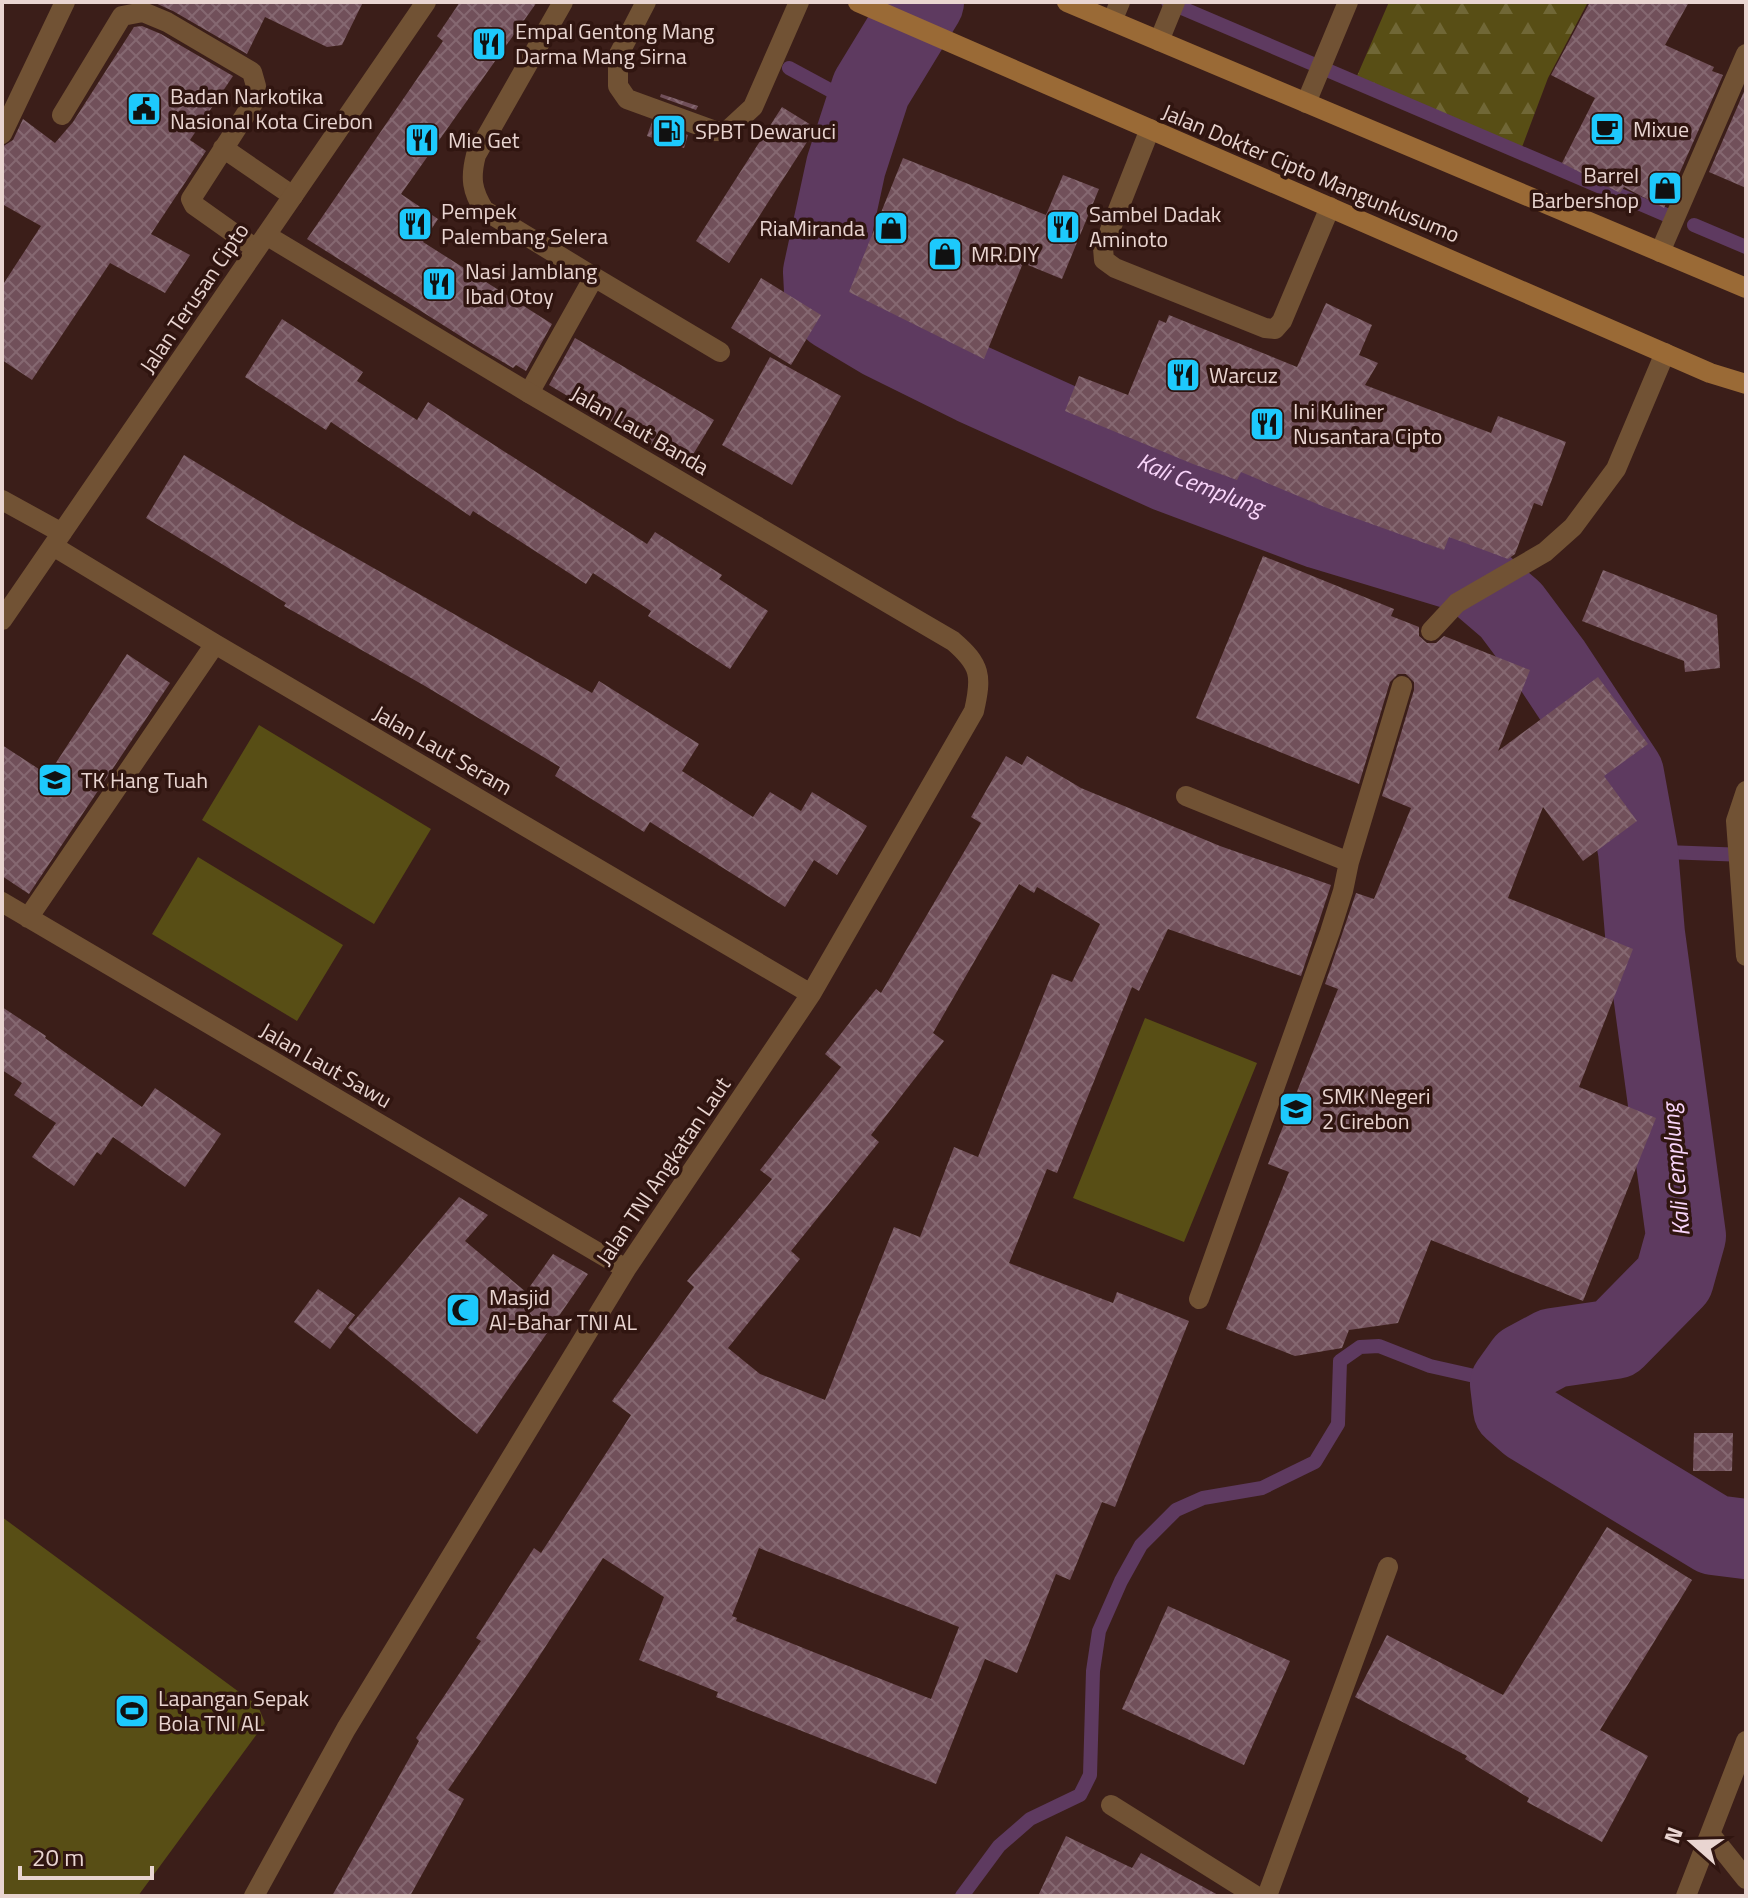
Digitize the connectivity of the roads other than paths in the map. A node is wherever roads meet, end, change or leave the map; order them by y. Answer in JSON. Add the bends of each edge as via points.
{"nodes":[{"id":1,"x":65,"y":2,"type":"edge"},
{"id":2,"x":426,"y":2,"type":"edge"},
{"id":3,"x":563,"y":2,"type":"edge"},
{"id":4,"x":646,"y":2,"type":"edge"},
{"id":5,"x":799,"y":2,"type":"edge"},
{"id":6,"x":1067,"y":2,"type":"edge"},
{"id":7,"x":1348,"y":2,"type":"edge"},
{"id":8,"x":862,"y":4,"type":"edge"},
{"id":9,"x":1173,"y":8,"type":"edge"},
{"id":10,"x":1106,"y":10,"type":"edge"},
{"id":11,"x":1159,"y":41,"type":"junction"},
{"id":12,"x":1746,"y":54,"type":"edge"},
{"id":13,"x":1306,"y":103,"type":"junction"},
{"id":14,"x":62,"y":115,"type":"dead end"},
{"id":15,"x":1150,"y":129,"type":"junction"},
{"id":16,"x":2,"y":134,"type":"edge"},
{"id":17,"x":223,"y":148,"type":"junction"},
{"id":18,"x":293,"y":196,"type":"junction"},
{"id":19,"x":1330,"y":207,"type":"junction"},
{"id":20,"x":261,"y":242,"type":"junction"},
{"id":21,"x":1660,"y":252,"type":"junction"},
{"id":22,"x":594,"y":277,"type":"junction"},
{"id":23,"x":1746,"y":288,"type":"edge"},
{"id":24,"x":720,"y":352,"type":"dead end"},
{"id":25,"x":1665,"y":353,"type":"junction"},
{"id":26,"x":1746,"y":384,"type":"edge"},
{"id":27,"x":529,"y":393,"type":"junction"},
{"id":28,"x":2,"y":500,"type":"edge"},
{"id":29,"x":57,"y":539,"type":"junction"},
{"id":30,"x":2,"y":620,"type":"edge"},
{"id":31,"x":1431,"y":631,"type":"dead end"},
{"id":32,"x":215,"y":644,"type":"junction"},
{"id":33,"x":980,"y":675,"type":"joint"},
{"id":34,"x":1402,"y":686,"type":"dead end"},
{"id":35,"x":1746,"y":791,"type":"edge"},
{"id":36,"x":1186,"y":796,"type":"dead end"},
{"id":37,"x":1349,"y":862,"type":"junction"},
{"id":38,"x":2,"y":902,"type":"edge"},
{"id":39,"x":28,"y":918,"type":"junction"},
{"id":40,"x":1746,"y":956,"type":"edge"},
{"id":41,"x":811,"y":994,"type":"junction"},
{"id":42,"x":626,"y":1269,"type":"junction"},
{"id":43,"x":1199,"y":1299,"type":"dead end"},
{"id":44,"x":1388,"y":1567,"type":"dead end"},
{"id":45,"x":1746,"y":1741,"type":"edge"},
{"id":46,"x":1111,"y":1805,"type":"dead end"},
{"id":47,"x":1711,"y":1835,"type":"junction"},
{"id":48,"x":1746,"y":1879,"type":"edge"},
{"id":49,"x":254,"y":1896,"type":"edge"},
{"id":50,"x":1256,"y":1896,"type":"edge"},
{"id":51,"x":1267,"y":1896,"type":"edge"},
{"id":52,"x":1686,"y":1896,"type":"edge"}],
"edges":[{"from":1,"to":16,"type":"street"},
{"from":2,"to":18,"type":"street","name":"Jalan Terusan Cipto"},
{"from":3,"to":22,"type":"street","via":[[476,155],[473,193],[484,210]]},
{"from":4,"to":5,"type":"street","via":[[618,56],[618,86],[627,99],[715,131],[727,131],[753,107]]},
{"from":6,"to":10,"type":"main road"},
{"from":7,"to":13,"type":"street"},
{"from":8,"to":15,"type":"main road","name":"Jalan Dokter Cipto Mangunkusumo"},
{"from":9,"to":11,"type":"street"},
{"from":10,"to":11,"type":"main road"},
{"from":11,"to":13,"type":"main road"},
{"from":12,"to":21,"type":"street"},
{"from":13,"to":21,"type":"main road"},
{"from":14,"to":17,"type":"street","via":[[122,16],[143,12],[252,72],[255,100]]},
{"from":15,"to":19,"type":"main road","name":"Jalan Dokter Cipto Mangunkusumo"},
{"from":15,"to":19,"type":"street","via":[[1103,248],[1104,260],[1115,268],[1275,329]]},
{"from":17,"to":18,"type":"street"},
{"from":17,"to":20,"type":"street","name":"Jalan Laut Banda","via":[[191,199]]},
{"from":18,"to":20,"type":"street","name":"Jalan Terusan Cipto"},
{"from":19,"to":25,"type":"main road","name":"Jalan Dokter Cipto Mangunkusumo"},
{"from":20,"to":27,"type":"street","name":"Jalan Laut Banda"},
{"from":20,"to":29,"type":"street","name":"Jalan Terusan Cipto"},
{"from":21,"to":23,"type":"main road"},
{"from":22,"to":24,"type":"street"},
{"from":22,"to":27,"type":"street"},
{"from":25,"to":26,"type":"main road","name":"Jalan Dokter Cipto Mangunkusumo"},
{"from":25,"to":31,"type":"street","via":[[1616,469],[1573,527],[1545,552],[1457,603]]},
{"from":27,"to":33,"type":"street","name":"Jalan Laut Banda","via":[[953,641],[970,655]]},
{"from":28,"to":29,"type":"street","name":"Jalan Laut Seram"},
{"from":29,"to":30,"type":"street","name":"Jalan Terusan Cipto"},
{"from":29,"to":32,"type":"street","name":"Jalan Laut Seram"},
{"from":32,"to":39,"type":"street"},
{"from":32,"to":41,"type":"street","name":"Jalan Laut Seram"},
{"from":33,"to":41,"type":"street","name":"Jalan TNI Angkatan Laut","via":[[974,711]]},
{"from":34,"to":37,"type":"street"},
{"from":35,"to":40,"type":"street","via":[[1736,821]]},
{"from":36,"to":37,"type":"street"},
{"from":37,"to":43,"type":"street","via":[[1330,932]]},
{"from":38,"to":39,"type":"street","name":"Jalan Laut Sawu"},
{"from":39,"to":42,"type":"street","name":"Jalan Laut Sawu"},
{"from":41,"to":42,"type":"street","name":"Jalan TNI Angkatan Laut"},
{"from":42,"to":49,"type":"street","name":"Jalan TNI Angkatan Laut","via":[[346,1729]]},
{"from":44,"to":51,"type":"street"},
{"from":45,"to":47,"type":"street"},
{"from":46,"to":50,"type":"street"},
{"from":47,"to":48,"type":"street"},
{"from":47,"to":52,"type":"street"}]}
